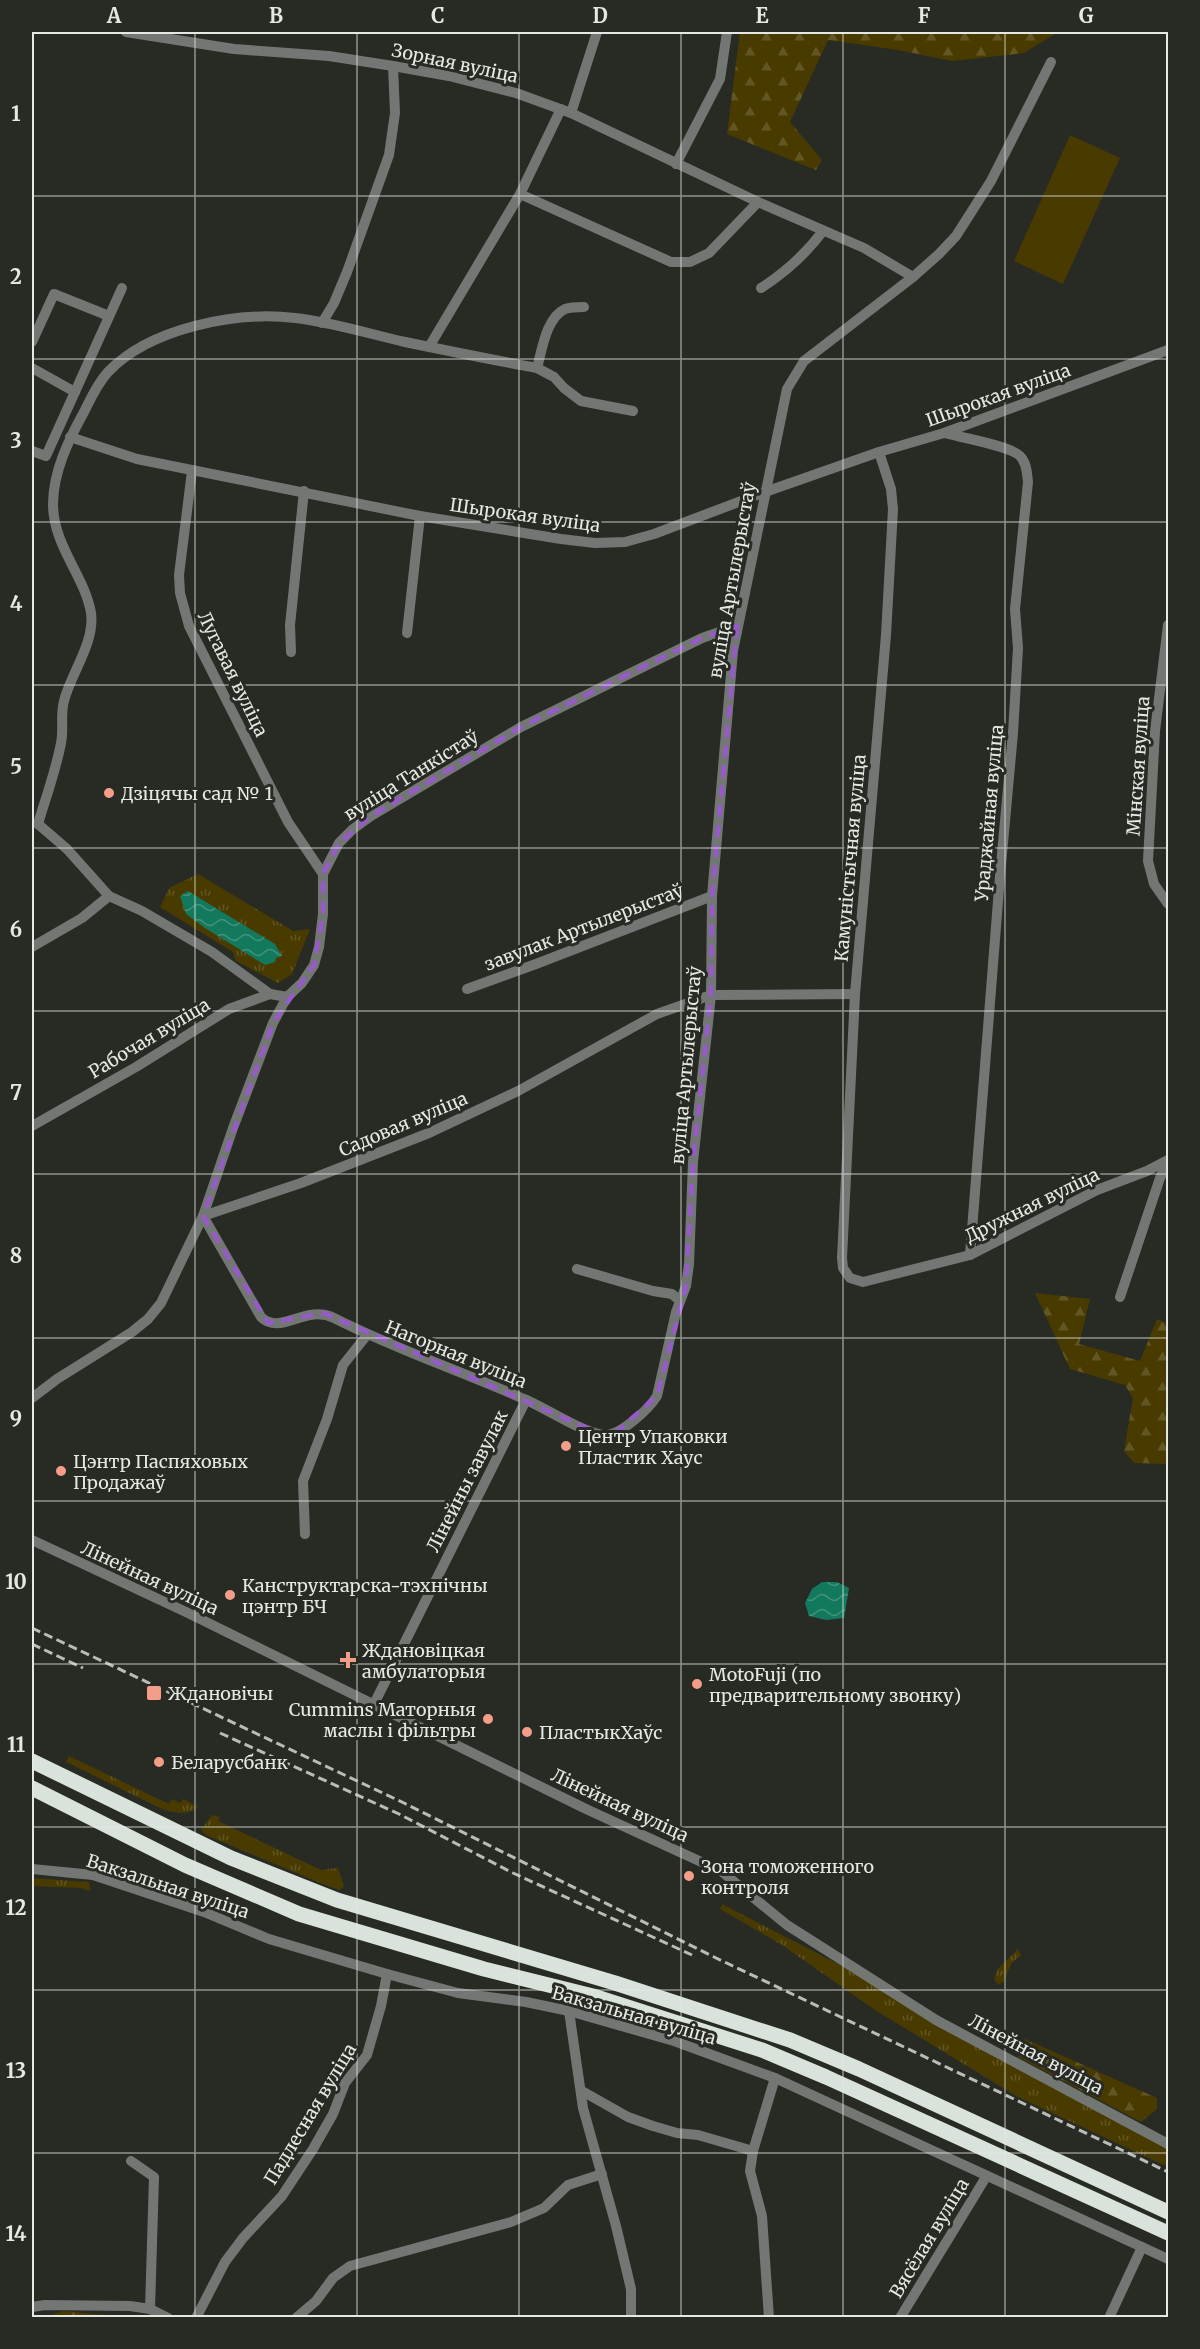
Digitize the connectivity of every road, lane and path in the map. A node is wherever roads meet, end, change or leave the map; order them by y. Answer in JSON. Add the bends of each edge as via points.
{"nodes":[{"id":1,"x":126,"y":32,"type":"edge"},
{"id":2,"x":597,"y":32,"type":"edge"},
{"id":3,"x":727,"y":32,"type":"edge"},
{"id":4,"x":1051,"y":62,"type":"dead end"},
{"id":5,"x":393,"y":66,"type":"junction"},
{"id":6,"x":566,"y":111,"type":"junction"},
{"id":7,"x":676,"y":164,"type":"junction"},
{"id":8,"x":520,"y":194,"type":"junction"},
{"id":9,"x":758,"y":202,"type":"junction"},
{"id":10,"x":823,"y":231,"type":"junction"},
{"id":11,"x":913,"y":277,"type":"junction"},
{"id":12,"x":122,"y":288,"type":"dead end"},
{"id":13,"x":760,"y":288,"type":"dead end"},
{"id":14,"x":585,"y":307,"type":"dead end"},
{"id":15,"x":109,"y":316,"type":"junction"},
{"id":16,"x":322,"y":323,"type":"junction"},
{"id":17,"x":32,"y":342,"type":"edge"},
{"id":18,"x":429,"y":347,"type":"junction"},
{"id":19,"x":1168,"y":350,"type":"edge"},
{"id":20,"x":32,"y":368,"type":"edge"},
{"id":21,"x":537,"y":368,"type":"junction"},
{"id":22,"x":75,"y":392,"type":"junction"},
{"id":23,"x":633,"y":411,"type":"dead end"},
{"id":24,"x":944,"y":433,"type":"junction"},
{"id":25,"x":70,"y":437,"type":"junction"},
{"id":26,"x":32,"y":451,"type":"edge"},
{"id":27,"x":879,"y":452,"type":"junction"},
{"id":28,"x":192,"y":471,"type":"junction"},
{"id":29,"x":304,"y":491,"type":"junction"},
{"id":30,"x":765,"y":492,"type":"junction"},
{"id":31,"x":420,"y":516,"type":"junction"},
{"id":32,"x":737,"y":626,"type":"junction"},
{"id":33,"x":1168,"y":626,"type":"edge"},
{"id":34,"x":406,"y":633,"type":"dead end"},
{"id":35,"x":291,"y":652,"type":"dead end"},
{"id":36,"x":1155,"y":731,"type":"junction"},
{"id":37,"x":1168,"y":732,"type":"edge"},
{"id":38,"x":35,"y":824,"type":"edge"},
{"id":39,"x":322,"y":874,"type":"junction"},
{"id":40,"x":109,"y":896,"type":"junction"},
{"id":41,"x":712,"y":896,"type":"junction"},
{"id":42,"x":1168,"y":904,"type":"edge"},
{"id":43,"x":32,"y":947,"type":"edge"},
{"id":44,"x":466,"y":989,"type":"dead end"},
{"id":45,"x":270,"y":994,"type":"junction"},
{"id":46,"x":855,"y":994,"type":"junction"},
{"id":47,"x":711,"y":995,"type":"junction"},
{"id":48,"x":288,"y":997,"type":"junction"},
{"id":49,"x":32,"y":1126,"type":"edge"},
{"id":50,"x":1168,"y":1160,"type":"edge"},
{"id":51,"x":203,"y":1216,"type":"junction"},
{"id":52,"x":970,"y":1255,"type":"junction"},
{"id":53,"x":843,"y":1268,"type":"joint"},
{"id":54,"x":577,"y":1269,"type":"dead end"},
{"id":55,"x":1120,"y":1297,"type":"dead end"},
{"id":56,"x":678,"y":1307,"type":"junction"},
{"id":57,"x":367,"y":1335,"type":"junction"},
{"id":58,"x":32,"y":1398,"type":"edge"},
{"id":59,"x":526,"y":1400,"type":"junction"},
{"id":60,"x":305,"y":1534,"type":"dead end"},
{"id":61,"x":32,"y":1540,"type":"edge"},
{"id":62,"x":374,"y":1706,"type":"junction"},
{"id":63,"x":32,"y":1761,"type":"edge"},
{"id":64,"x":35,"y":1792,"type":"edge"},
{"id":65,"x":32,"y":1869,"type":"edge"},
{"id":66,"x":387,"y":1974,"type":"junction"},
{"id":67,"x":569,"y":2011,"type":"junction"},
{"id":68,"x":775,"y":2078,"type":"junction"},
{"id":69,"x":582,"y":2091,"type":"junction"},
{"id":70,"x":1168,"y":2144,"type":"edge"},
{"id":71,"x":753,"y":2151,"type":"junction"},
{"id":72,"x":131,"y":2161,"type":"dead end"},
{"id":73,"x":602,"y":2174,"type":"junction"},
{"id":74,"x":986,"y":2176,"type":"junction"},
{"id":75,"x":1168,"y":2212,"type":"edge"},
{"id":76,"x":1168,"y":2233,"type":"edge"},
{"id":77,"x":1142,"y":2247,"type":"junction"},
{"id":78,"x":1168,"y":2259,"type":"edge"},
{"id":79,"x":32,"y":2307,"type":"edge"},
{"id":80,"x":150,"y":2309,"type":"junction"},
{"id":81,"x":168,"y":2318,"type":"edge"},
{"id":82,"x":196,"y":2318,"type":"edge"},
{"id":83,"x":296,"y":2318,"type":"edge"},
{"id":84,"x":631,"y":2318,"type":"edge"},
{"id":85,"x":769,"y":2318,"type":"edge"},
{"id":86,"x":900,"y":2318,"type":"edge"},
{"id":87,"x":1109,"y":2318,"type":"edge"}],
"edges":[{"from":1,"to":5,"type":"street","name":"Зорная вуліца","via":[[234,49],[329,56]]},
{"from":2,"to":6,"type":"street"},
{"from":3,"to":7,"type":"street","via":[[720,79]]},
{"from":4,"to":11,"type":"street","name":"вуліца Артылерыстаў","via":[[970,215],[956,236]]},
{"from":5,"to":6,"type":"street","name":"Зорная вуліца","via":[[516,93]]},
{"from":5,"to":16,"type":"street","via":[[395,113],[389,155],[347,272]]},
{"from":6,"to":7,"type":"street","name":"Зорная вуліца"},
{"from":6,"to":8,"type":"street"},
{"from":7,"to":9,"type":"street","name":"Зорная вуліца"},
{"from":8,"to":9,"type":"street","via":[[671,262],[690,262],[709,253]]},
{"from":8,"to":18,"type":"street"},
{"from":9,"to":10,"type":"street","name":"Зорная вуліца"},
{"from":10,"to":11,"type":"street","name":"Зорная вуліца","via":[[864,248]]},
{"from":10,"to":13,"type":"street","via":[[807,253]]},
{"from":11,"to":30,"type":"street","name":"вуліца Артылерыстаў","via":[[804,361],[787,389]]},
{"from":12,"to":15,"type":"street"},
{"from":14,"to":21,"type":"street","via":[[565,309],[553,322]]},
{"from":15,"to":17,"type":"street","via":[[54,294]]},
{"from":15,"to":22,"type":"street"},
{"from":16,"to":18,"type":"street"},
{"from":16,"to":25,"type":"street","via":[[296,318],[238,317],[170,335],[130,354],[110,371]]},
{"from":18,"to":21,"type":"street"},
{"from":19,"to":24,"type":"street","name":"Шырокая вуліца"},
{"from":20,"to":22,"type":"street"},
{"from":21,"to":23,"type":"street","via":[[581,401]]},
{"from":22,"to":26,"type":"street","via":[[46,456]]},
{"from":24,"to":27,"type":"street","name":"Шырокая вуліца"},
{"from":24,"to":52,"type":"street","name":"Ураджайная вуліца","via":[[1009,449],[1026,466],[1028,483],[1016,609],[1013,733]]},
{"from":25,"to":28,"type":"street","name":"Шырокая вуліца","via":[[137,459]]},
{"from":25,"to":38,"type":"street","via":[[54,485],[52,505],[56,530],[91,611],[91,624],[63,704],[62,740]]},
{"from":27,"to":30,"type":"street","name":"Шырокая вуліца"},
{"from":27,"to":46,"type":"street","name":"Камуністычная вуліца","via":[[893,508]]},
{"from":28,"to":29,"type":"street","name":"Шырокая вуліца"},
{"from":28,"to":39,"type":"street","name":"Лугавая вуліца","via":[[179,575],[184,611],[288,822]]},
{"from":29,"to":31,"type":"street","name":"Шырокая вуліца"},
{"from":29,"to":35,"type":"street","via":[[290,625]]},
{"from":30,"to":31,"type":"street","name":"Шырокая вуліца","via":[[625,542],[561,539]]},
{"from":30,"to":32,"type":"street","name":"вуліца Артылерыстаў"},
{"from":31,"to":34,"type":"street"},
{"from":32,"to":39,"type":"street","name":"вуліца Танкістаў","via":[[702,638],[521,727],[387,807],[339,843]]},
{"from":32,"to":41,"type":"street","name":"вуліца Артылерыстаў"},
{"from":33,"to":36,"type":"street","name":"Мінская вуліца"},
{"from":36,"to":37,"type":"street"},
{"from":36,"to":42,"type":"street","name":"Мінская вуліца","via":[[1148,861],[1154,884]]},
{"from":38,"to":40,"type":"street","via":[[67,849]]},
{"from":39,"to":48,"type":"street","via":[[323,914],[314,965]]},
{"from":40,"to":43,"type":"street","via":[[82,918]]},
{"from":40,"to":45,"type":"street","via":[[212,952]]},
{"from":41,"to":44,"type":"street","name":"завулак Артылерыстаў"},
{"from":41,"to":47,"type":"street","name":"вуліца Артылерыстаў"},
{"from":45,"to":48,"type":"street","name":"Рабочая вуліца"},
{"from":45,"to":49,"type":"street","name":"Рабочая вуліца","via":[[229,1009]]},
{"from":46,"to":47,"type":"street","name":"Садовая вуліца"},
{"from":46,"to":53,"type":"street","name":"Камуністычная вуліца"},
{"from":47,"to":51,"type":"street","name":"Садовая вуліца","via":[[657,1014],[518,1091],[429,1133],[302,1183]]},
{"from":47,"to":56,"type":"street","name":"вуліца Артылерыстаў","via":[[693,1162],[689,1264]]},
{"from":48,"to":51,"type":"street","via":[[273,1023]]},
{"from":50,"to":52,"type":"street","name":"Дружная вуліца","via":[[1097,1190]]},
{"from":50,"to":55,"type":"street"},
{"from":51,"to":57,"type":"street","name":"Нагорная вуліца","via":[[265,1321],[280,1324],[324,1313]]},
{"from":51,"to":58,"type":"street","via":[[161,1303],[148,1319]]},
{"from":52,"to":53,"type":"street","name":"Дружная вуліца","via":[[863,1281],[850,1278]]},
{"from":54,"to":56,"type":"street","via":[[672,1294]]},
{"from":56,"to":59,"type":"street","name":"Нагорная вуліца","via":[[657,1396],[652,1405],[614,1434],[586,1429]]},
{"from":57,"to":59,"type":"street","name":"Нагорная вуліца"},
{"from":57,"to":60,"type":"street","via":[[344,1365],[303,1481]]},
{"from":59,"to":62,"type":"street","name":"Лінейны завулак"},
{"from":61,"to":62,"type":"street","name":"Лінейная вуліца"},
{"from":62,"to":70,"type":"street","name":"Лінейная вуліца","via":[[721,1870],[787,1925],[936,2020]]},
{"from":63,"to":75,"type":"highway","via":[[231,1858],[337,1900],[626,1986],[790,2040]]},
{"from":64,"to":76,"type":"highway","via":[[185,1865],[299,1914],[484,1969],[593,1996],[762,2050]]},
{"from":65,"to":66,"type":"street","name":"Вакзальная вуліца","via":[[93,1875],[204,1912],[269,1939]]},
{"from":66,"to":67,"type":"street","name":"Вакзальная вуліца","via":[[458,1993]]},
{"from":66,"to":82,"type":"street","name":"Падлесная вуліца","via":[[367,2055],[345,2083],[314,2149],[282,2196],[225,2262]]},
{"from":67,"to":68,"type":"street","name":"Вакзальная вуліца","via":[[674,2041]]},
{"from":67,"to":69,"type":"street"},
{"from":68,"to":71,"type":"street"},
{"from":68,"to":74,"type":"street","name":"Вакзальная вуліца"},
{"from":69,"to":71,"type":"street","via":[[653,2126]]},
{"from":69,"to":73,"type":"street","via":[[583,2108]]},
{"from":71,"to":85,"type":"street","via":[[750,2171],[762,2216]]},
{"from":72,"to":80,"type":"street","via":[[154,2177]]},
{"from":73,"to":83,"type":"street","via":[[568,2185],[544,2208],[511,2222],[350,2266],[333,2278],[316,2301]]},
{"from":73,"to":84,"type":"street","via":[[631,2289]]},
{"from":74,"to":77,"type":"street","name":"Вакзальная вуліца"},
{"from":74,"to":86,"type":"street","name":"Вясёлая вуліца"},
{"from":77,"to":78,"type":"street","name":"Вакзальная вуліца"},
{"from":77,"to":87,"type":"street"},
{"from":79,"to":80,"type":"street"},
{"from":80,"to":81,"type":"street"}]}
